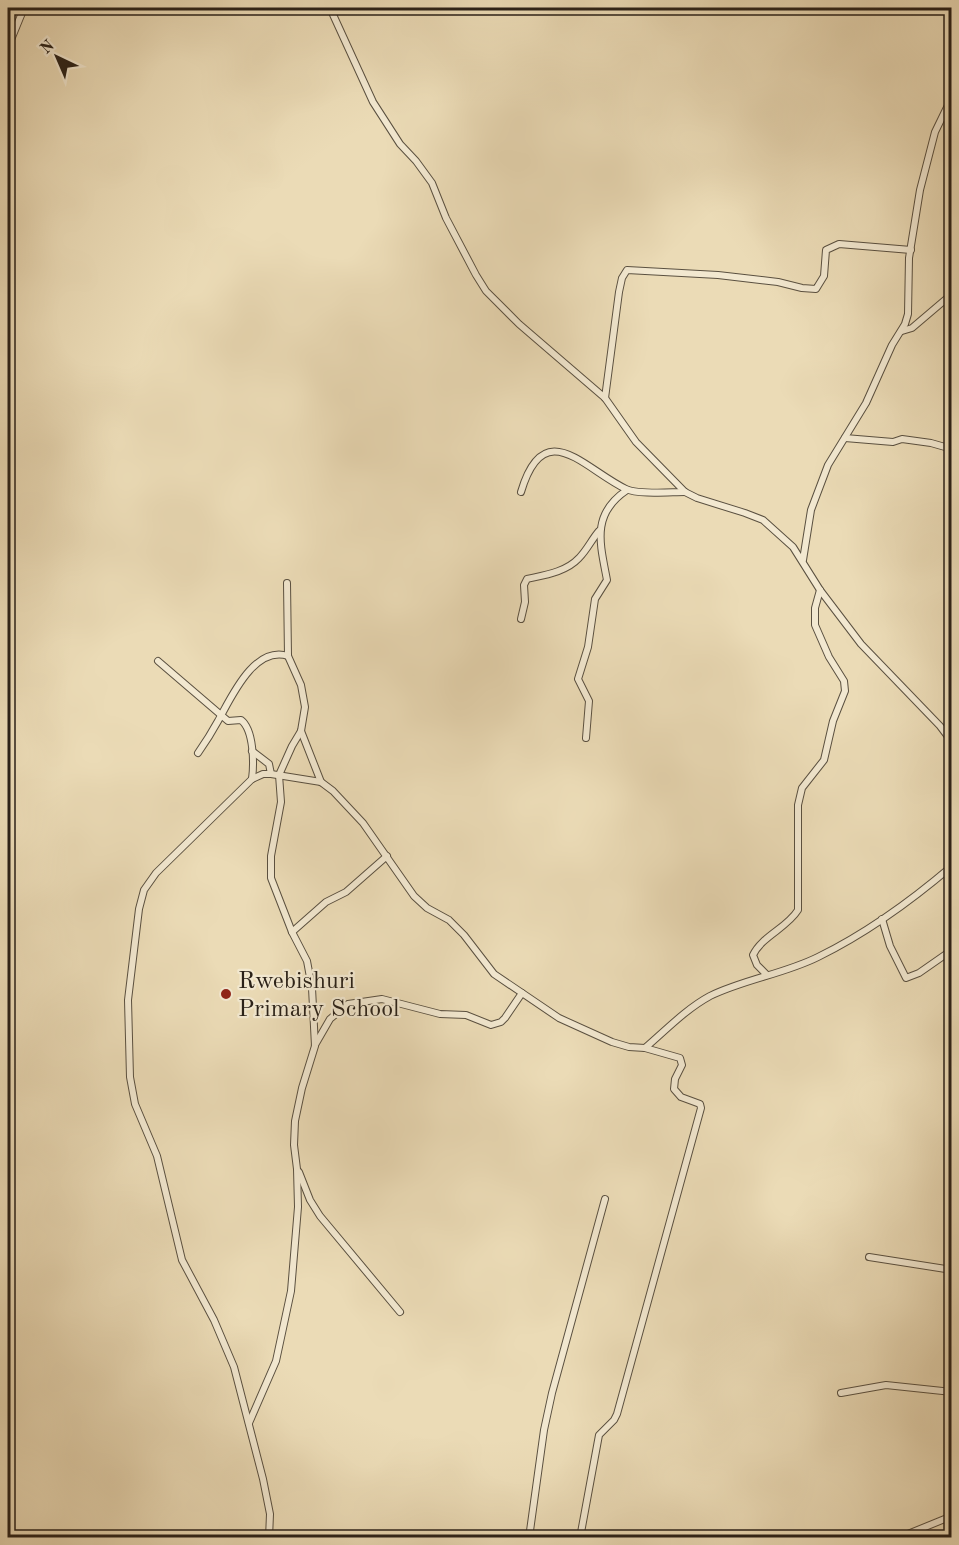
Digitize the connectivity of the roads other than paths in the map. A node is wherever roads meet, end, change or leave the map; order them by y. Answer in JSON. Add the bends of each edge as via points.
{"nodes":[{"id":1,"x":24,"y":8,"type":"edge"},
{"id":2,"x":330,"y":8,"type":"edge"},
{"id":3,"x":8,"y":47,"type":"edge"},
{"id":4,"x":951,"y":97,"type":"edge"},
{"id":5,"x":911,"y":250,"type":"junction"},
{"id":6,"x":951,"y":294,"type":"edge"},
{"id":7,"x":902,"y":332,"type":"junction"},
{"id":8,"x":605,"y":398,"type":"junction"},
{"id":9,"x":845,"y":438,"type":"junction"},
{"id":10,"x":951,"y":449,"type":"edge"},
{"id":11,"x":627,"y":490,"type":"junction"},
{"id":12,"x":521,"y":492,"type":"dead end"},
{"id":13,"x":685,"y":492,"type":"junction"},
{"id":14,"x":599,"y":531,"type":"junction"},
{"id":15,"x":803,"y":561,"type":"junction"},
{"id":16,"x":287,"y":583,"type":"dead end"},
{"id":17,"x":820,"y":590,"type":"junction"},
{"id":18,"x":521,"y":619,"type":"dead end"},
{"id":19,"x":288,"y":656,"type":"junction"},
{"id":20,"x":158,"y":662,"type":"dead end"},
{"id":21,"x":222,"y":714,"type":"junction"},
{"id":22,"x":301,"y":731,"type":"junction"},
{"id":23,"x":586,"y":738,"type":"dead end"},
{"id":24,"x":951,"y":741,"type":"edge"},
{"id":25,"x":251,"y":750,"type":"junction"},
{"id":26,"x":198,"y":753,"type":"dead end"},
{"id":27,"x":271,"y":774,"type":"junction"},
{"id":28,"x":279,"y":775,"type":"junction"},
{"id":29,"x":252,"y":779,"type":"junction"},
{"id":30,"x":321,"y":782,"type":"junction"},
{"id":31,"x":387,"y":856,"type":"junction"},
{"id":32,"x":951,"y":866,"type":"edge"},
{"id":33,"x":882,"y":919,"type":"junction"},
{"id":34,"x":292,"y":932,"type":"junction"},
{"id":35,"x":951,"y":950,"type":"edge"},
{"id":36,"x":767,"y":975,"type":"junction"},
{"id":37,"x":522,"y":993,"type":"junction"},
{"id":38,"x":315,"y":1046,"type":"junction"},
{"id":39,"x":645,"y":1048,"type":"junction"},
{"id":40,"x":297,"y":1169,"type":"junction"},
{"id":41,"x":605,"y":1199,"type":"dead end"},
{"id":42,"x":869,"y":1257,"type":"dead end"},
{"id":43,"x":951,"y":1270,"type":"edge"},
{"id":44,"x":400,"y":1312,"type":"dead end"},
{"id":45,"x":951,"y":1392,"type":"edge"},
{"id":46,"x":841,"y":1393,"type":"dead end"},
{"id":47,"x":248,"y":1424,"type":"junction"},
{"id":48,"x":951,"y":1516,"type":"edge"},
{"id":49,"x":269,"y":1538,"type":"edge"},
{"id":50,"x":529,"y":1538,"type":"edge"},
{"id":51,"x":579,"y":1538,"type":"edge"},
{"id":52,"x":898,"y":1538,"type":"edge"}],
"edges":[{"from":1,"to":3,"type":"street"},
{"from":2,"to":8,"type":"street","via":[[373,102],[399,144],[432,183],[446,218],[486,291]]},
{"from":4,"to":5,"type":"street","via":[[927,160]]},
{"from":5,"to":7,"type":"street","via":[[908,314]]},
{"from":5,"to":8,"type":"street","via":[[830,246],[826,250],[824,276],[816,289],[718,275],[627,270],[619,292]]},
{"from":6,"to":7,"type":"street"},
{"from":7,"to":9,"type":"street"},
{"from":8,"to":13,"type":"street","via":[[636,442]]},
{"from":9,"to":10,"type":"street","via":[[931,443]]},
{"from":9,"to":15,"type":"street","via":[[816,491]]},
{"from":11,"to":12,"type":"street","via":[[570,454],[555,451],[532,464]]},
{"from":11,"to":13,"type":"street"},
{"from":11,"to":14,"type":"street","via":[[606,510]]},
{"from":13,"to":15,"type":"street","via":[[763,520]]},
{"from":14,"to":18,"type":"street","via":[[573,563],[549,575],[526,579]]},
{"from":14,"to":23,"type":"street","via":[[607,580],[595,599],[588,647],[578,679],[589,701]]},
{"from":15,"to":17,"type":"street"},
{"from":16,"to":19,"type":"street"},
{"from":17,"to":24,"type":"street","via":[[861,644]]},
{"from":17,"to":36,"type":"street","via":[[815,625],[844,681],[844,692],[824,760],[802,788],[798,805],[798,910],[753,955]]},
{"from":19,"to":21,"type":"street","via":[[272,654],[255,665]]},
{"from":19,"to":22,"type":"street","via":[[305,699]]},
{"from":20,"to":21,"type":"street"},
{"from":21,"to":25,"type":"street","via":[[228,721],[241,720],[248,726]]},
{"from":21,"to":26,"type":"street"},
{"from":22,"to":28,"type":"street"},
{"from":22,"to":30,"type":"street"},
{"from":25,"to":27,"type":"street","via":[[268,764]]},
{"from":25,"to":29,"type":"street"},
{"from":27,"to":28,"type":"street"},
{"from":27,"to":29,"type":"street"},
{"from":28,"to":30,"type":"street"},
{"from":28,"to":34,"type":"street","via":[[281,802],[271,878]]},
{"from":29,"to":47,"type":"street","via":[[156,873],[144,890],[129,1000],[130,1077],[135,1104],[157,1156],[182,1260],[227,1346]]},
{"from":30,"to":31,"type":"street","via":[[346,803]]},
{"from":31,"to":34,"type":"street"},
{"from":31,"to":37,"type":"street","via":[[414,896],[448,920],[494,974]]},
{"from":32,"to":33,"type":"street","via":[[912,900]]},
{"from":33,"to":35,"type":"street","via":[[906,978]]},
{"from":33,"to":36,"type":"street","via":[[819,956]]},
{"from":34,"to":38,"type":"street","via":[[310,974]]},
{"from":36,"to":39,"type":"street","via":[[711,996]]},
{"from":37,"to":38,"type":"street","via":[[501,1022],[490,1025],[466,1015],[440,1014],[382,999],[348,1004],[330,1019]]},
{"from":37,"to":39,"type":"street","via":[[559,1018],[612,1042]]},
{"from":38,"to":40,"type":"street","via":[[296,1121]]},
{"from":39,"to":51,"type":"street","via":[[680,1058],[682,1065],[674,1089],[681,1097],[698,1102],[701,1108],[617,1414],[599,1435]]},
{"from":40,"to":44,"type":"street","via":[[320,1216]]},
{"from":40,"to":47,"type":"street","via":[[291,1291],[276,1360]]},
{"from":41,"to":50,"type":"street","via":[[552,1393]]},
{"from":42,"to":43,"type":"street"},
{"from":45,"to":46,"type":"street","via":[[886,1385]]},
{"from":47,"to":49,"type":"street","via":[[270,1514]]},
{"from":48,"to":52,"type":"street"}]}
